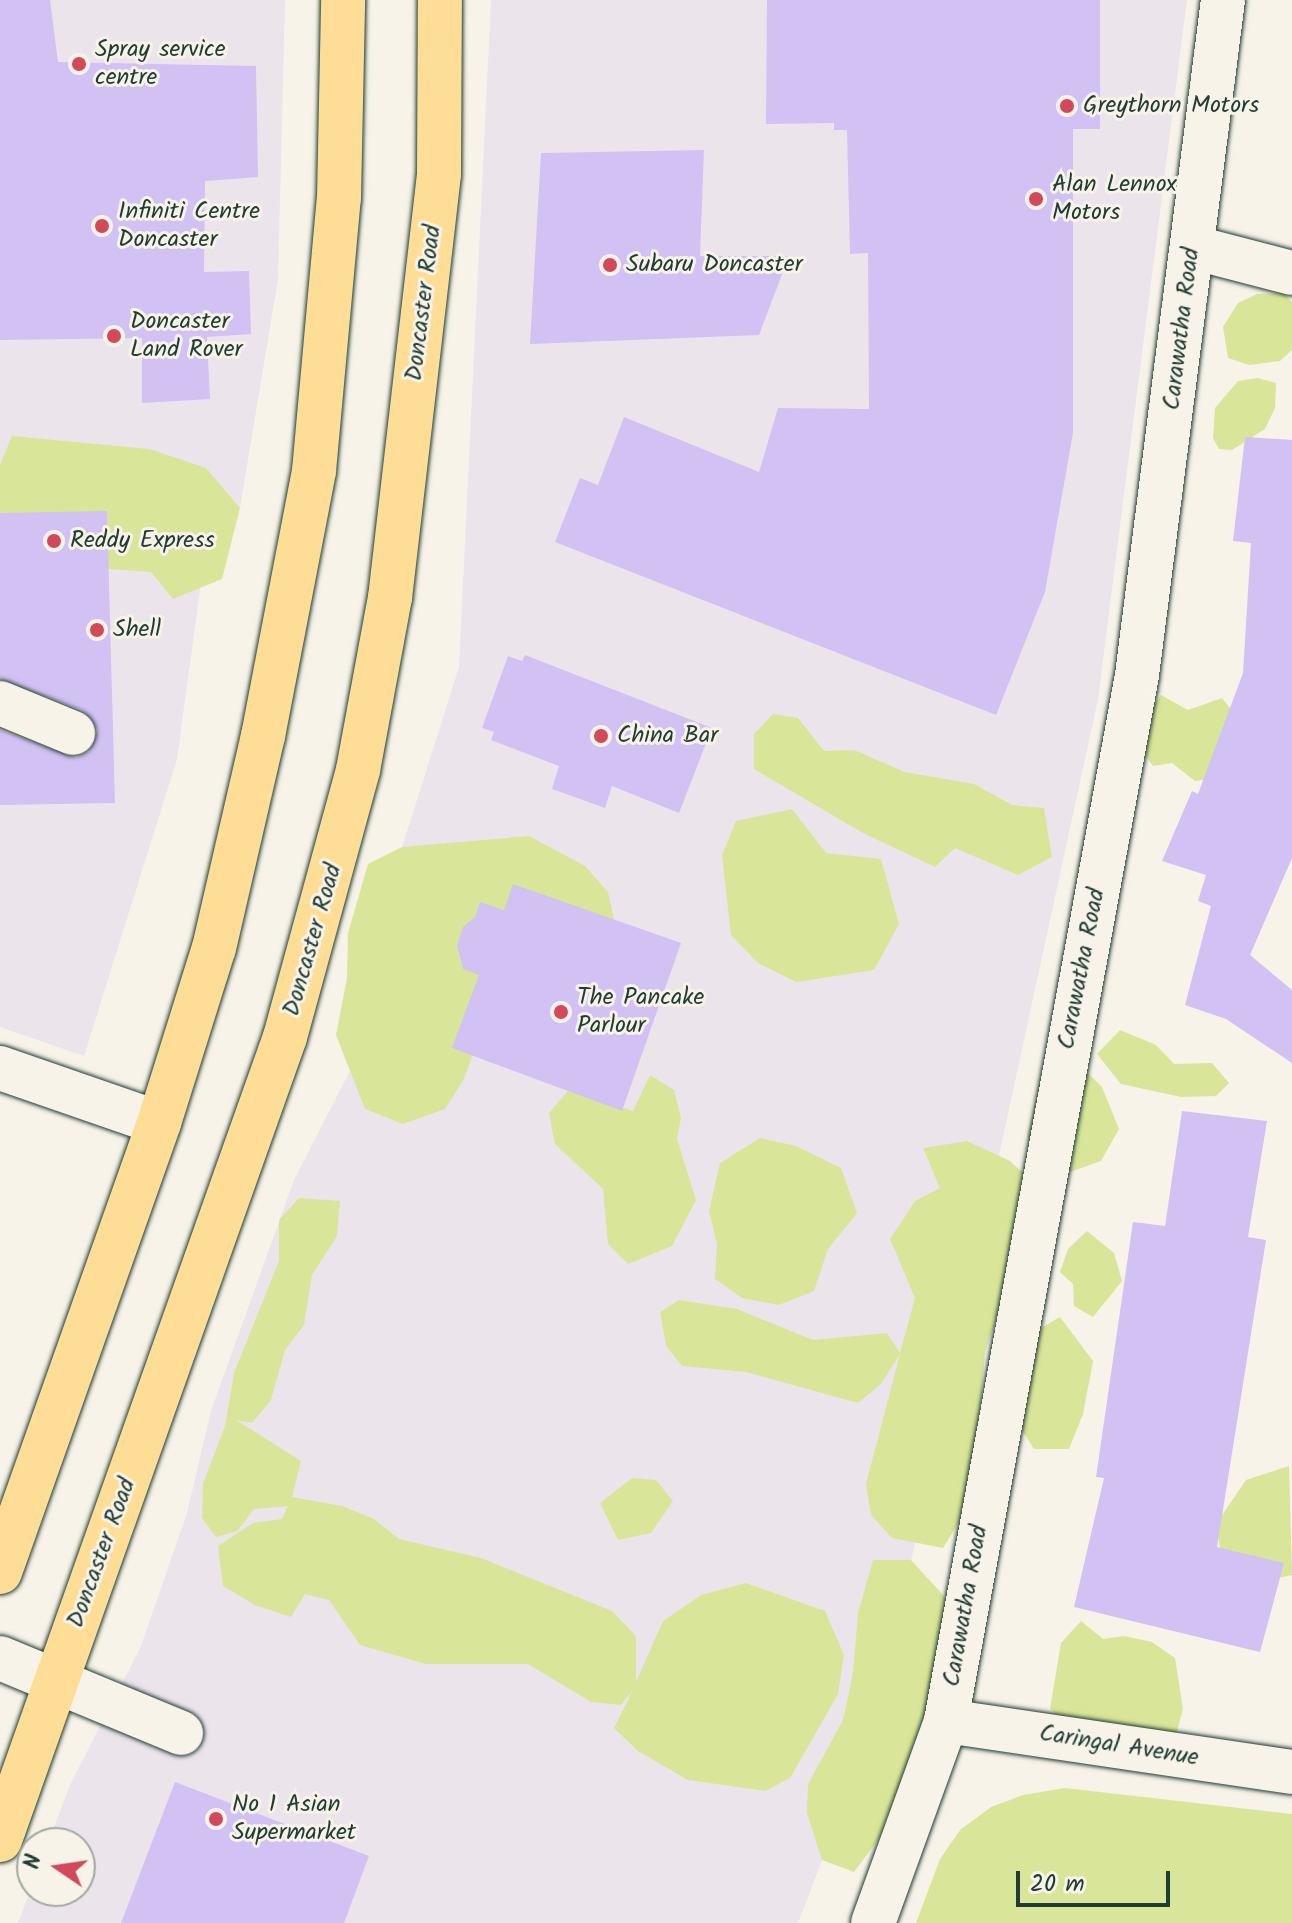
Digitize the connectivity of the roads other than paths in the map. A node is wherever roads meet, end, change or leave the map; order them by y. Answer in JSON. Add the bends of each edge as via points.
{"nodes":[{"id":1,"x":343,"y":0,"type":"edge"},
{"id":2,"x":440,"y":0,"type":"edge"},
{"id":3,"x":1223,"y":0,"type":"edge"},
{"id":4,"x":1192,"y":247,"type":"junction"},
{"id":5,"x":1292,"y":273,"type":"edge"},
{"id":6,"x":0,"y":703,"type":"edge"},
{"id":7,"x":73,"y":733,"type":"dead end"},
{"id":8,"x":0,"y":1068,"type":"edge"},
{"id":9,"x":159,"y":1123,"type":"junction"},
{"id":10,"x":0,"y":1572,"type":"edge"},
{"id":11,"x":0,"y":1658,"type":"edge"},
{"id":12,"x":57,"y":1680,"type":"junction"},
{"id":13,"x":946,"y":1721,"type":"junction"},
{"id":14,"x":181,"y":1733,"type":"dead end"},
{"id":15,"x":1292,"y":1772,"type":"edge"},
{"id":16,"x":0,"y":1840,"type":"edge"},
{"id":17,"x":873,"y":1923,"type":"edge"}],
"edges":[{"from":1,"to":9,"type":"main road","via":[[339,198],[309,501],[288,622],[214,948]]},
{"from":2,"to":12,"type":"main road","name":"Doncaster Road","via":[[439,174],[390,598],[358,770],[323,914],[285,1037]]},
{"from":3,"to":4,"type":"street","name":"Carawatha Road"},
{"from":4,"to":5,"type":"street"},
{"from":4,"to":13,"type":"street","name":"Carawatha Road","via":[[1137,675]]},
{"from":6,"to":7,"type":"street"},
{"from":8,"to":9,"type":"street"},
{"from":9,"to":10,"type":"main road"},
{"from":11,"to":12,"type":"street"},
{"from":12,"to":14,"type":"street"},
{"from":12,"to":16,"type":"main road","name":"Doncaster Road"},
{"from":13,"to":15,"type":"street","name":"Caringal Avenue"},
{"from":13,"to":17,"type":"street","name":"Carawatha Road"}]}
